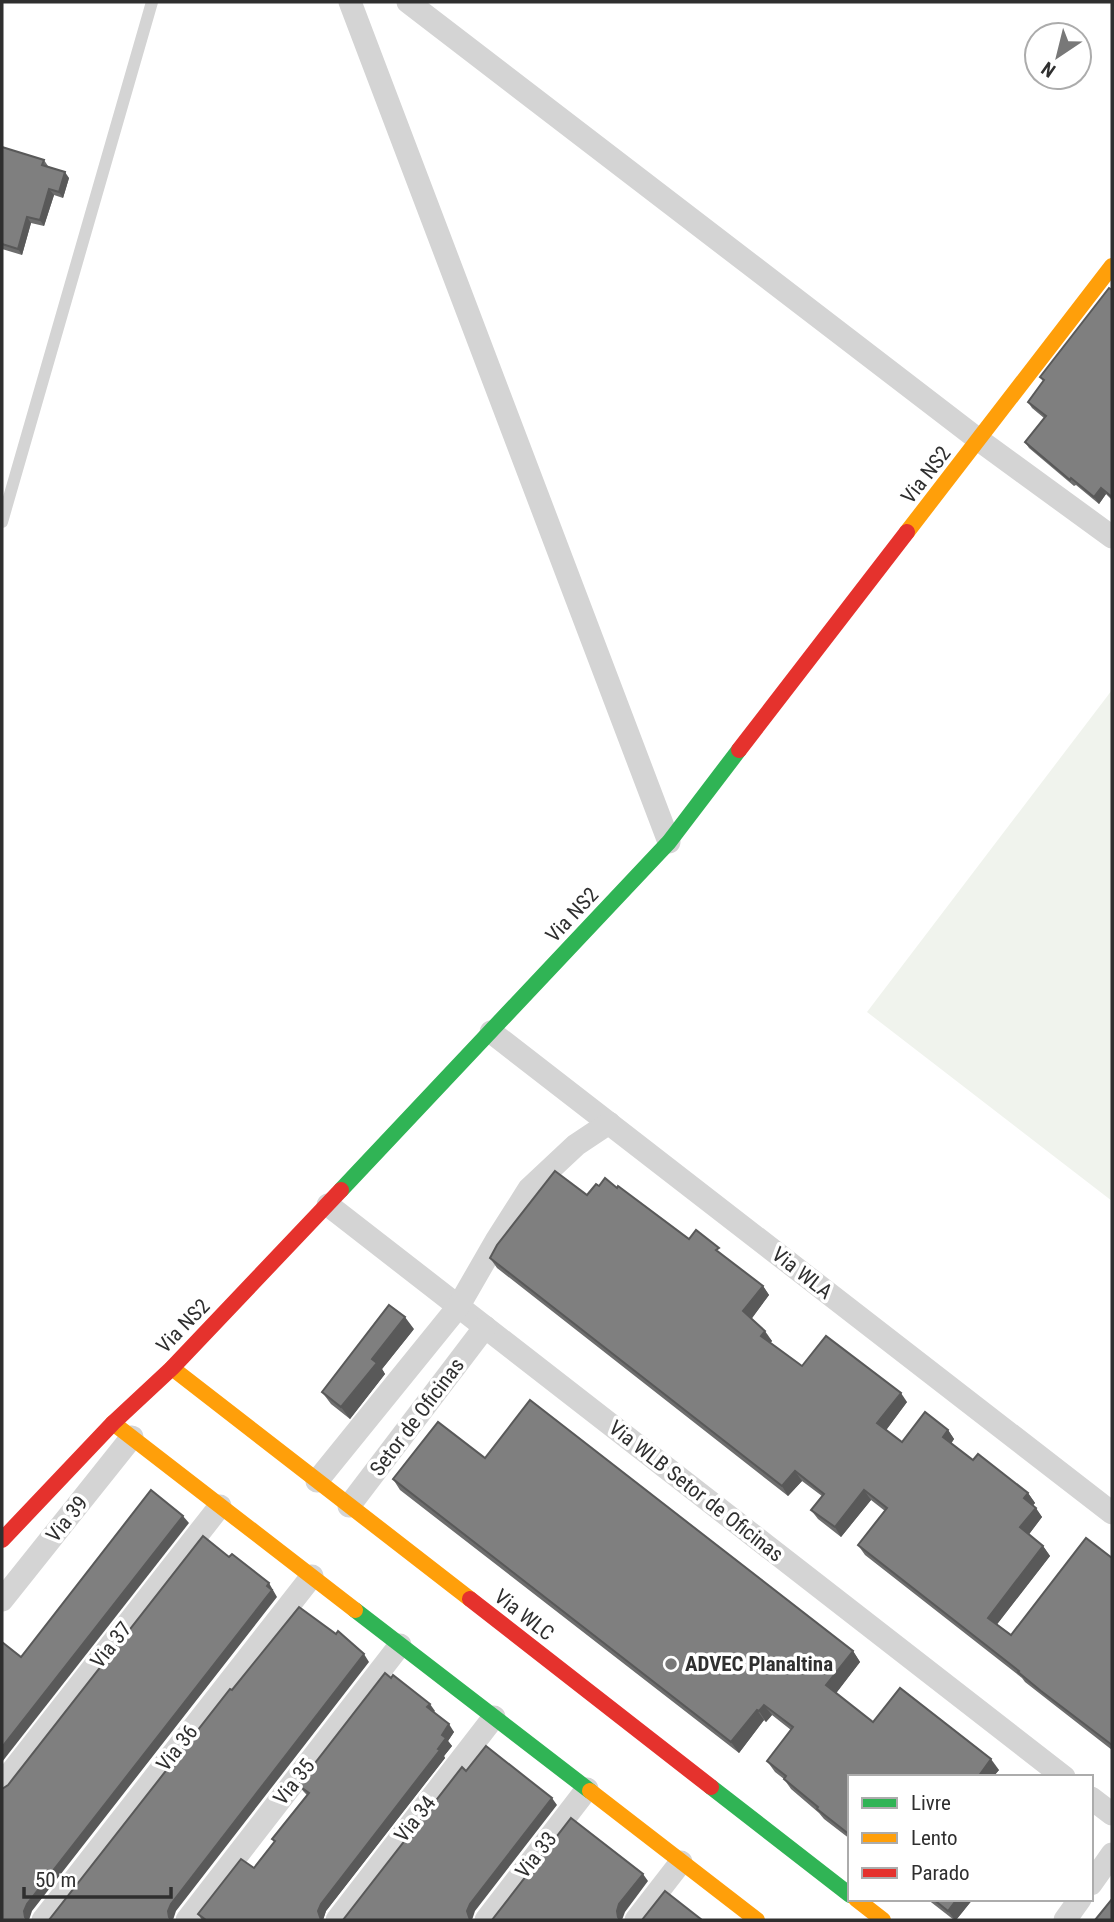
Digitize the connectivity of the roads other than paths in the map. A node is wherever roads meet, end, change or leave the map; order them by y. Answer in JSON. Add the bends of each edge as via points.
{"nodes":[{"id":1,"x":152,"y":2,"type":"edge"},
{"id":2,"x":350,"y":2,"type":"edge"},
{"id":3,"x":408,"y":2,"type":"edge"},
{"id":4,"x":1112,"y":266,"type":"edge"},
{"id":5,"x":979,"y":440,"type":"junction"},
{"id":6,"x":2,"y":522,"type":"edge"},
{"id":7,"x":1112,"y":537,"type":"edge"},
{"id":8,"x":669,"y":842,"type":"junction"},
{"id":9,"x":491,"y":1032,"type":"junction"},
{"id":10,"x":609,"y":1123,"type":"junction"},
{"id":11,"x":328,"y":1205,"type":"junction"},
{"id":12,"x":458,"y":1307,"type":"junction"},
{"id":13,"x":485,"y":1327,"type":"junction"},
{"id":14,"x":172,"y":1368,"type":"junction"},
{"id":15,"x":123,"y":1430,"type":"junction"},
{"id":16,"x":317,"y":1481,"type":"junction"},
{"id":17,"x":220,"y":1506,"type":"junction"},
{"id":18,"x":349,"y":1506,"type":"junction"},
{"id":19,"x":1112,"y":1513,"type":"edge"},
{"id":20,"x":2,"y":1540,"type":"edge"},
{"id":21,"x":312,"y":1576,"type":"junction"},
{"id":22,"x":2,"y":1600,"type":"edge"},
{"id":23,"x":400,"y":1644,"type":"junction"},
{"id":24,"x":494,"y":1717,"type":"junction"},
{"id":25,"x":1061,"y":1775,"type":"edge"},
{"id":26,"x":2,"y":1784,"type":"edge"},
{"id":27,"x":587,"y":1789,"type":"junction"},
{"id":28,"x":1093,"y":1800,"type":"edge"},
{"id":29,"x":1112,"y":1814,"type":"edge"},
{"id":30,"x":1112,"y":1854,"type":"edge"},
{"id":31,"x":681,"y":1862,"type":"junction"},
{"id":32,"x":1093,"y":1881,"type":"edge"},
{"id":33,"x":848,"y":1893,"type":"edge"},
{"id":34,"x":858,"y":1901,"type":"edge"},
{"id":35,"x":1079,"y":1901,"type":"edge"},
{"id":36,"x":43,"y":1920,"type":"edge"},
{"id":37,"x":187,"y":1920,"type":"edge"},
{"id":38,"x":337,"y":1920,"type":"edge"},
{"id":39,"x":486,"y":1920,"type":"edge"},
{"id":40,"x":636,"y":1920,"type":"edge"},
{"id":41,"x":757,"y":1920,"type":"edge"},
{"id":42,"x":880,"y":1920,"type":"edge"},
{"id":43,"x":1065,"y":1920,"type":"edge"}],
"edges":[{"from":1,"to":6,"type":"lane"},
{"from":2,"to":8,"type":"street"},
{"from":3,"to":5,"type":"street"},
{"from":4,"to":5,"type":"street","name":"Via NS2"},
{"from":5,"to":7,"type":"street"},
{"from":5,"to":8,"type":"street","name":"Via NS2"},
{"from":8,"to":9,"type":"street","name":"Via NS2"},
{"from":9,"to":10,"type":"street","name":"Via WLA"},
{"from":9,"to":11,"type":"street","name":"Via NS2"},
{"from":10,"to":12,"type":"street","via":[[576,1144],[529,1189]]},
{"from":10,"to":19,"type":"street","name":"Via WLA"},
{"from":11,"to":12,"type":"street","name":"Via WLB Setor de Oficinas"},
{"from":11,"to":14,"type":"street","name":"Via NS2"},
{"from":12,"to":13,"type":"street","name":"Via WLB Setor de Oficinas"},
{"from":12,"to":16,"type":"street"},
{"from":13,"to":18,"type":"street","name":"Setor de Oficinas"},
{"from":13,"to":25,"type":"street","name":"Via WLB Setor de Oficinas"},
{"from":14,"to":15,"type":"street","name":"Via NS2"},
{"from":14,"to":16,"type":"street","name":"Via WLC"},
{"from":15,"to":17,"type":"street"},
{"from":15,"to":20,"type":"street","name":"Via NS2"},
{"from":15,"to":22,"type":"street","name":"Via 39"},
{"from":16,"to":18,"type":"street","name":"Via WLC"},
{"from":17,"to":21,"type":"street"},
{"from":17,"to":26,"type":"street","name":"Via 37"},
{"from":18,"to":33,"type":"street","name":"Via WLC"},
{"from":21,"to":23,"type":"street"},
{"from":21,"to":36,"type":"street","name":"Via 36"},
{"from":23,"to":24,"type":"street"},
{"from":23,"to":37,"type":"street","name":"Via 35"},
{"from":24,"to":27,"type":"street"},
{"from":24,"to":38,"type":"street","name":"Via 34"},
{"from":27,"to":31,"type":"street"},
{"from":27,"to":39,"type":"street","name":"Via 33"},
{"from":28,"to":29,"type":"street"},
{"from":30,"to":32,"type":"street"},
{"from":31,"to":40,"type":"street"},
{"from":31,"to":41,"type":"street"},
{"from":34,"to":42,"type":"street"},
{"from":35,"to":43,"type":"street"}]}
